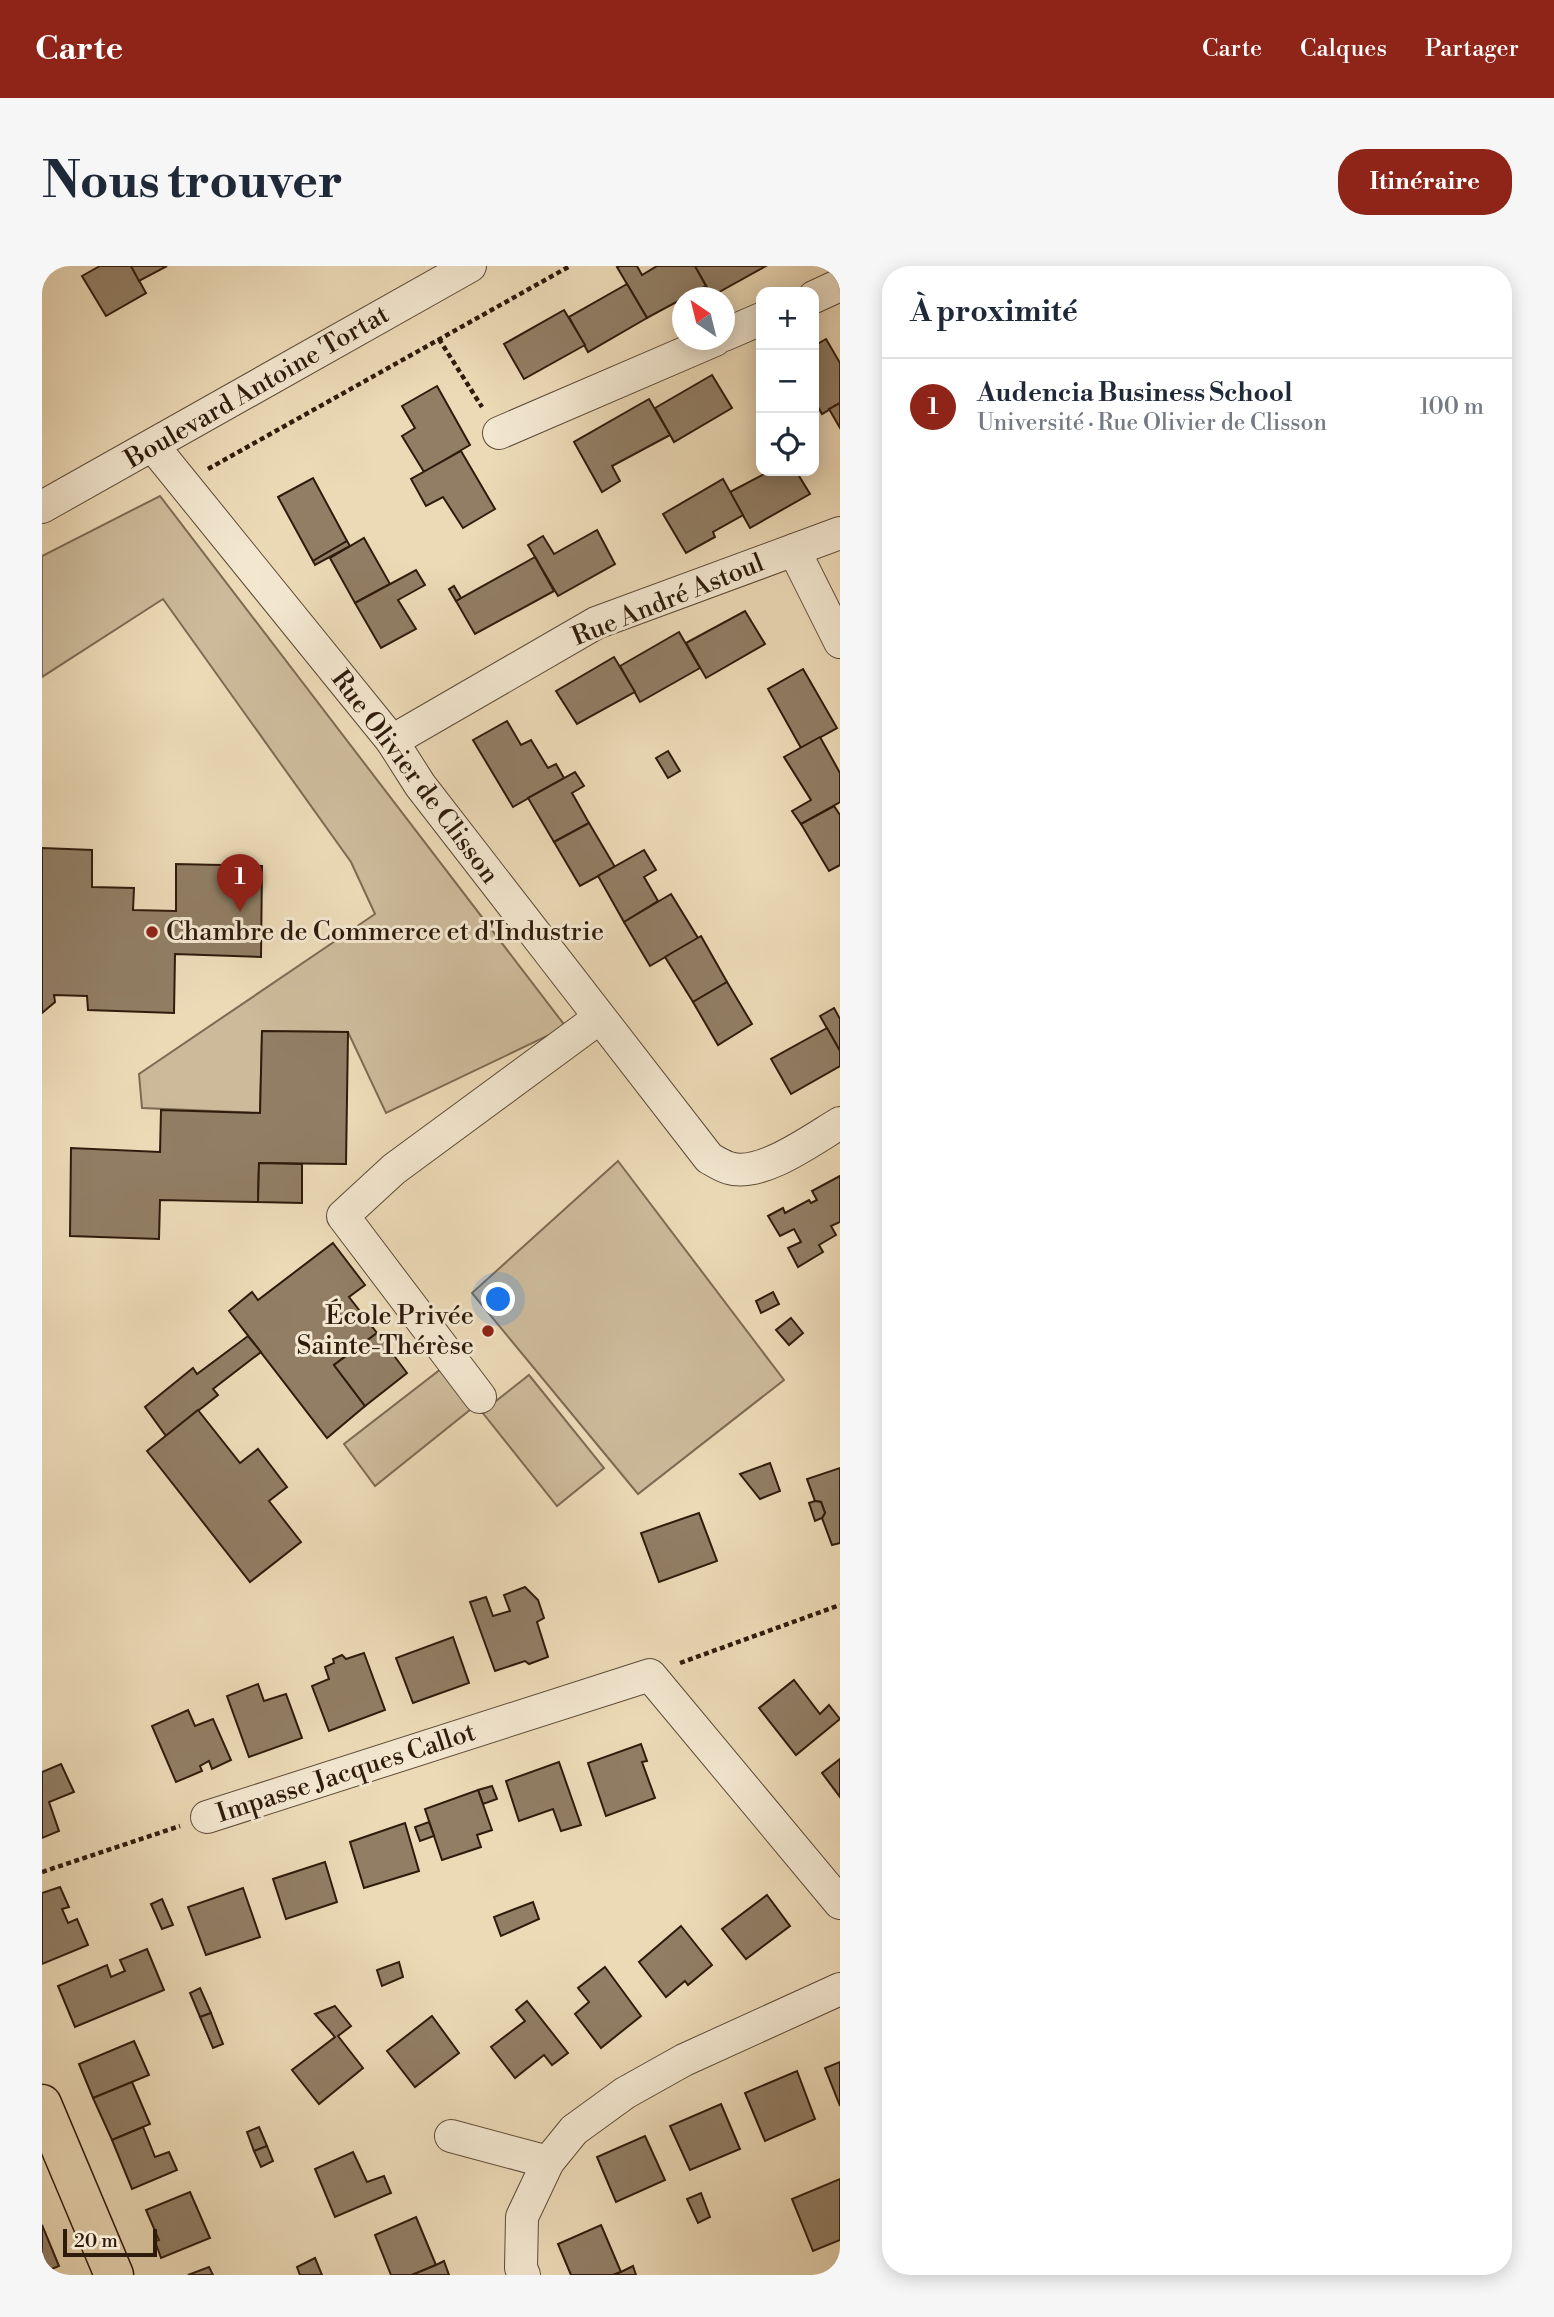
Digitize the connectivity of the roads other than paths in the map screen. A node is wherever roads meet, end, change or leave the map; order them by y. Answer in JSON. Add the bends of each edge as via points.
{"nodes":[{"id":1,"x":470,"y":266,"type":"edge"},
{"id":2,"x":840,"y":285,"type":"edge"},
{"id":3,"x":819,"y":295,"type":"edge"},
{"id":4,"x":756,"y":321,"type":"edge"},
{"id":5,"x":735,"y":330,"type":"edge"},
{"id":6,"x":692,"y":350,"type":"edge"},
{"id":7,"x":499,"y":433,"type":"road end"},
{"id":8,"x":153,"y":446,"type":"junction"},
{"id":9,"x":42,"y":506,"type":"edge"},
{"id":10,"x":840,"y":533,"type":"edge"},
{"id":11,"x":794,"y":550,"type":"junction"},
{"id":12,"x":840,"y":642,"type":"edge"},
{"id":13,"x":391,"y":741,"type":"junction"},
{"id":14,"x":599,"y":1017,"type":"junction"},
{"id":15,"x":840,"y":1123,"type":"edge"},
{"id":16,"x":480,"y":1396,"type":"dead end"},
{"id":17,"x":207,"y":1817,"type":"road end"},
{"id":18,"x":840,"y":1903,"type":"edge"},
{"id":19,"x":840,"y":1989,"type":"edge"},
{"id":20,"x":42,"y":2104,"type":"edge"},
{"id":21,"x":452,"y":2136,"type":"dead end"},
{"id":22,"x":548,"y":2162,"type":"junction"},
{"id":23,"x":114,"y":2275,"type":"edge"},
{"id":24,"x":524,"y":2275,"type":"edge"}],
"edges":[{"from":1,"to":8,"type":"street","name":"Boulevard Antoine Tortat"},
{"from":2,"to":3,"type":"street"},
{"from":4,"to":5,"type":"street"},
{"from":6,"to":7,"type":"street"},
{"from":8,"to":9,"type":"street","name":"Boulevard Antoine Tortat"},
{"from":8,"to":13,"type":"street","name":"Rue Olivier de Clisson"},
{"from":10,"to":11,"type":"street","name":"Rue André Astoul"},
{"from":11,"to":12,"type":"street"},
{"from":11,"to":13,"type":"street","name":"Rue André Astoul","via":[[596,623]]},
{"from":13,"to":14,"type":"street","name":"Rue Olivier de Clisson"},
{"from":14,"to":15,"type":"street","name":"Rue Olivier de Clisson","via":[[709,1158],[730,1169],[752,1169],[775,1161]]},
{"from":14,"to":16,"type":"street","via":[[394,1169],[343,1216]]},
{"from":17,"to":18,"type":"street","name":"Impasse Jacques Callot","via":[[650,1675]]},
{"from":19,"to":22,"type":"street","via":[[625,2092],[574,2130]]},
{"from":20,"to":23,"type":"main road"},
{"from":21,"to":22,"type":"street"},
{"from":22,"to":24,"type":"street","via":[[522,2217]]}]}
